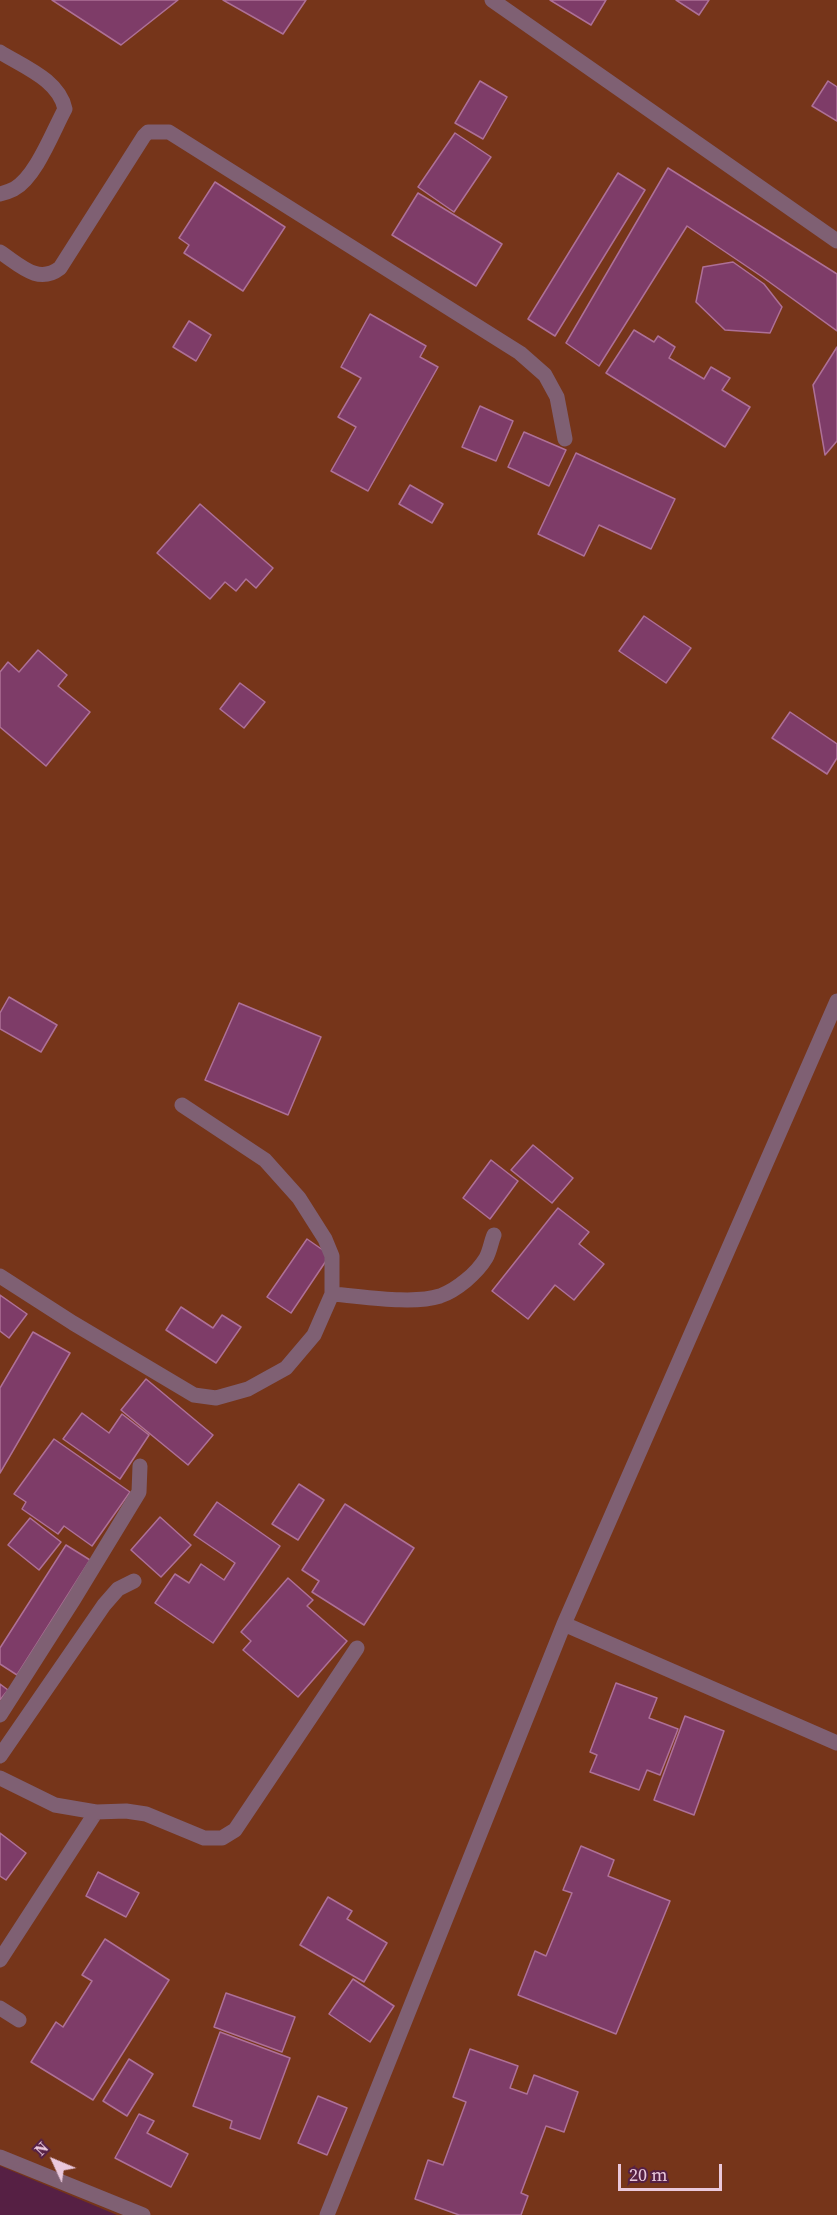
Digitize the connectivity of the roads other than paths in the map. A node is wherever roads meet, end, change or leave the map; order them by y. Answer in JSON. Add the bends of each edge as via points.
{"nodes":[{"id":1,"x":492,"y":0,"type":"edge"},
{"id":2,"x":0,"y":52,"type":"edge"},
{"id":3,"x":0,"y":194,"type":"edge"},
{"id":4,"x":837,"y":241,"type":"edge"},
{"id":5,"x":0,"y":252,"type":"edge"},
{"id":6,"x":566,"y":439,"type":"dead end"},
{"id":7,"x":837,"y":1002,"type":"edge"},
{"id":8,"x":182,"y":1105,"type":"dead end"},
{"id":9,"x":494,"y":1235,"type":"dead end"},
{"id":10,"x":0,"y":1276,"type":"edge"},
{"id":11,"x":332,"y":1294,"type":"junction"},
{"id":12,"x":140,"y":1466,"type":"dead end"},
{"id":13,"x":134,"y":1581,"type":"dead end"},
{"id":14,"x":564,"y":1624,"type":"junction"},
{"id":15,"x":357,"y":1648,"type":"dead end"},
{"id":16,"x":0,"y":1716,"type":"edge"},
{"id":17,"x":837,"y":1743,"type":"edge"},
{"id":18,"x":0,"y":1756,"type":"edge"},
{"id":19,"x":0,"y":1778,"type":"edge"},
{"id":20,"x":96,"y":1812,"type":"junction"},
{"id":21,"x":0,"y":1960,"type":"edge"},
{"id":22,"x":0,"y":2008,"type":"edge"},
{"id":23,"x":19,"y":2020,"type":"dead end"},
{"id":24,"x":0,"y":2157,"type":"edge"},
{"id":25,"x":143,"y":2215,"type":"edge"},
{"id":26,"x":327,"y":2215,"type":"edge"}],
"edges":[{"from":1,"to":4,"type":"street"},
{"from":2,"to":3,"type":"street","via":[[52,84],[65,109],[28,176],[14,189]]},
{"from":5,"to":6,"type":"street","via":[[32,273],[46,276],[55,272],[144,136],[148,132],[169,132],[520,353],[545,375],[557,397]]},
{"from":7,"to":14,"type":"street"},
{"from":8,"to":11,"type":"street","via":[[265,1160],[299,1198],[332,1256]]},
{"from":9,"to":11,"type":"street","via":[[487,1257],[474,1272],[459,1286],[439,1296],[408,1300]]},
{"from":10,"to":11,"type":"street","via":[[154,1373],[194,1395],[216,1398],[248,1389],[286,1368],[315,1335]]},
{"from":12,"to":16,"type":"street","via":[[139,1492]]},
{"from":13,"to":18,"type":"street","via":[[118,1589],[104,1605]]},
{"from":14,"to":17,"type":"street"},
{"from":14,"to":26,"type":"street"},
{"from":15,"to":20,"type":"street","via":[[235,1830],[222,1838],[204,1838],[146,1814]]},
{"from":19,"to":20,"type":"street","via":[[55,1805]]},
{"from":20,"to":21,"type":"street"},
{"from":22,"to":23,"type":"street"},
{"from":24,"to":25,"type":"street"}]}
